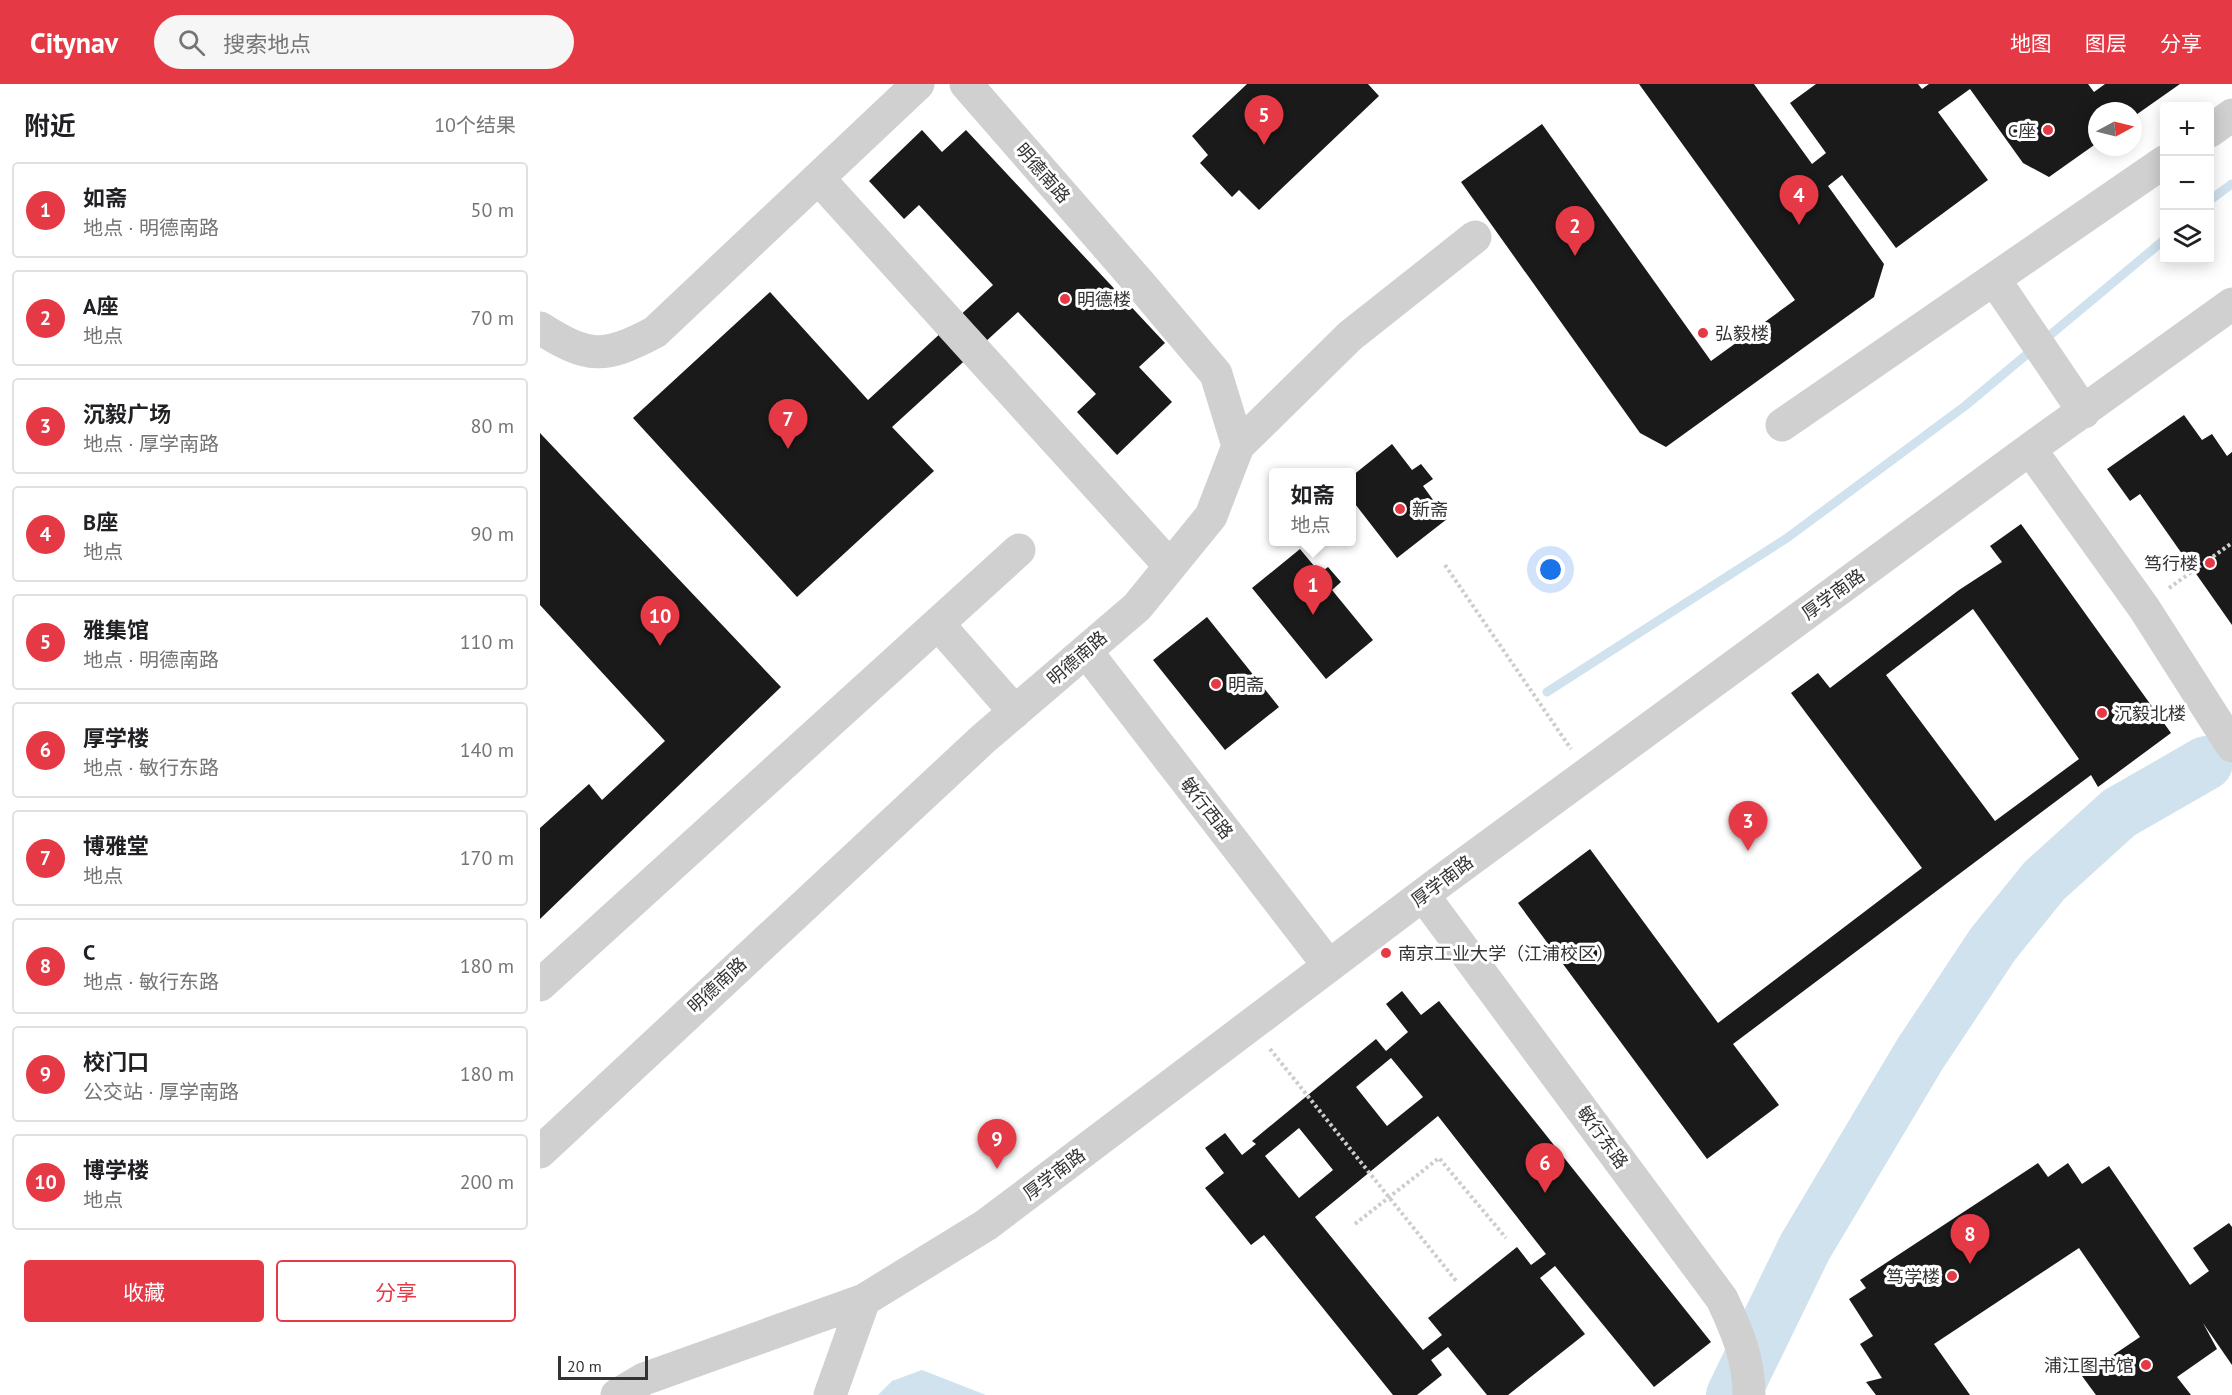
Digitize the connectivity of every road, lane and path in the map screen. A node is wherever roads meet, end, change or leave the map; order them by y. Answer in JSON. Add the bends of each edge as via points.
{"nodes":[{"id":1,"x":918,"y":84,"type":"edge"},
{"id":2,"x":966,"y":84,"type":"edge"},
{"id":3,"x":2232,"y":115,"type":"edge"},
{"id":4,"x":2214,"y":128,"type":"edge"},
{"id":5,"x":2160,"y":165,"type":"edge"},
{"id":6,"x":819,"y":178,"type":"junction"},
{"id":7,"x":1475,"y":237,"type":"dead end"},
{"id":8,"x":2001,"y":290,"type":"junction"},
{"id":9,"x":2232,"y":304,"type":"edge"},
{"id":10,"x":540,"y":328,"type":"edge"},
{"id":11,"x":2084,"y":412,"type":"junction"},
{"id":12,"x":1782,"y":424,"type":"dead end"},
{"id":13,"x":1238,"y":446,"type":"junction"},
{"id":14,"x":2030,"y":449,"type":"junction"},
{"id":15,"x":2232,"y":543,"type":"edge"},
{"id":16,"x":1019,"y":550,"type":"dead end"},
{"id":17,"x":1445,"y":565,"type":"dead end"},
{"id":18,"x":1170,"y":566,"type":"junction"},
{"id":19,"x":2144,"y":608,"type":"junction"},
{"id":20,"x":938,"y":624,"type":"junction"},
{"id":21,"x":1086,"y":651,"type":"junction"},
{"id":22,"x":1015,"y":712,"type":"junction"},
{"id":23,"x":1550,"y":716,"type":"dead end"},
{"id":24,"x":2232,"y":746,"type":"edge"},
{"id":25,"x":1423,"y":895,"type":"junction"},
{"id":26,"x":1329,"y":966,"type":"junction"},
{"id":27,"x":540,"y":985,"type":"edge"},
{"id":28,"x":1251,"y":1025,"type":"junction"},
{"id":29,"x":542,"y":1145,"type":"edge"},
{"id":30,"x":1388,"y":1198,"type":"junction"},
{"id":31,"x":1355,"y":1224,"type":"dead end"},
{"id":32,"x":1506,"y":1238,"type":"dead end"},
{"id":33,"x":1457,"y":1282,"type":"dead end"},
{"id":34,"x":864,"y":1300,"type":"junction"},
{"id":35,"x":618,"y":1395,"type":"edge"},
{"id":36,"x":830,"y":1395,"type":"edge"},
{"id":37,"x":1749,"y":1395,"type":"edge"}],
"edges":[{"from":1,"to":6,"type":"street"},
{"from":2,"to":13,"type":"street","name":"明德南路","via":[[1216,374]]},
{"from":3,"to":4,"type":"street"},
{"from":5,"to":8,"type":"street"},
{"from":6,"to":10,"type":"street","via":[[655,332],[614,351],[590,353]]},
{"from":6,"to":18,"type":"street"},
{"from":7,"to":13,"type":"street","via":[[1350,336]]},
{"from":8,"to":11,"type":"street"},
{"from":8,"to":12,"type":"street"},
{"from":9,"to":11,"type":"street","name":"厚学南路"},
{"from":11,"to":14,"type":"street","name":"厚学南路"},
{"from":13,"to":18,"type":"street","name":"明德南路","via":[[1210,516]]},
{"from":14,"to":19,"type":"street"},
{"from":14,"to":25,"type":"street","name":"厚学南路"},
{"from":15,"to":19,"type":"path"},
{"from":16,"to":20,"type":"street"},
{"from":17,"to":23,"type":"path"},
{"from":18,"to":21,"type":"street","name":"明德南路","via":[[1137,607]]},
{"from":19,"to":24,"type":"street"},
{"from":20,"to":22,"type":"street"},
{"from":20,"to":27,"type":"street"},
{"from":21,"to":22,"type":"street","name":"明德南路"},
{"from":21,"to":26,"type":"street","name":"敏行西路"},
{"from":22,"to":29,"type":"street","name":"明德南路"},
{"from":25,"to":26,"type":"street","name":"厚学南路"},
{"from":25,"to":37,"type":"street","name":"敏行东路","via":[[1722,1299],[1744,1350]]},
{"from":26,"to":28,"type":"street","name":"厚学南路"},
{"from":28,"to":30,"type":"path"},
{"from":28,"to":34,"type":"street","name":"厚学南路","via":[[986,1225]]},
{"from":30,"to":31,"type":"path"},
{"from":30,"to":32,"type":"path","via":[[1439,1158]]},
{"from":30,"to":33,"type":"path"},
{"from":34,"to":35,"type":"street","name":"厚学南路","via":[[644,1379]]},
{"from":34,"to":36,"type":"street"}]}
